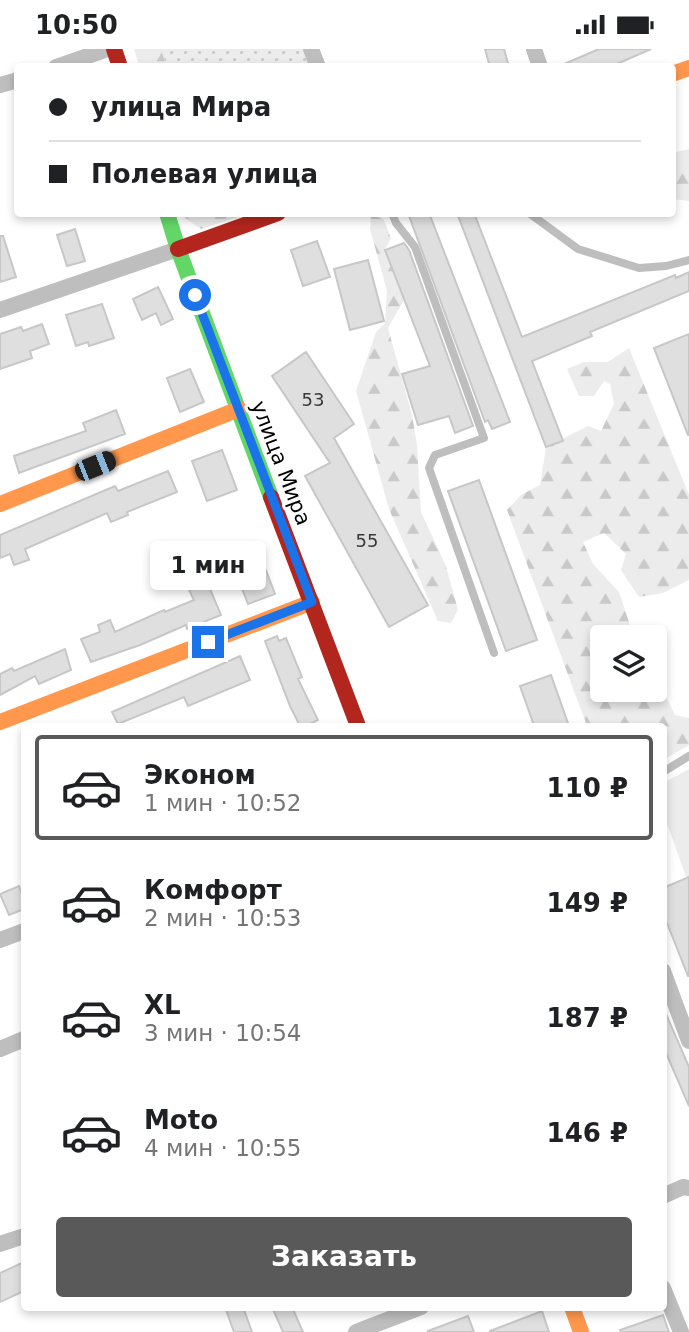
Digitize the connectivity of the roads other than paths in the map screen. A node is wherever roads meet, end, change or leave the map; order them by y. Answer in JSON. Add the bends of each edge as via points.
{"nodes":[{"id":1,"x":108,"y":49,"type":"edge"},
{"id":2,"x":68,"y":63,"type":"edge"},
{"id":3,"x":168,"y":217,"type":"edge"},
{"id":4,"x":267,"y":217,"type":"edge"},
{"id":5,"x":395,"y":217,"type":"edge"},
{"id":6,"x":534,"y":217,"type":"edge"},
{"id":7,"x":178,"y":249,"type":"junction"},
{"id":8,"x":689,"y":260,"type":"edge"},
{"id":9,"x":0,"y":310,"type":"edge"},
{"id":10,"x":239,"y":409,"type":"junction"},
{"id":11,"x":0,"y":504,"type":"edge"},
{"id":12,"x":312,"y":602,"type":"junction"},
{"id":13,"x":494,"y":653,"type":"dead end"},
{"id":14,"x":0,"y":722,"type":"edge"},
{"id":15,"x":357,"y":723,"type":"edge"},
{"id":16,"x":689,"y":756,"type":"edge"},
{"id":17,"x":667,"y":770,"type":"edge"},
{"id":18,"x":21,"y":931,"type":"edge"},
{"id":19,"x":0,"y":940,"type":"edge"},
{"id":20,"x":667,"y":982,"type":"edge"},
{"id":21,"x":21,"y":1040,"type":"edge"},
{"id":22,"x":689,"y":1041,"type":"edge"},
{"id":23,"x":0,"y":1049,"type":"edge"},
{"id":24,"x":689,"y":1188,"type":"edge"},
{"id":25,"x":667,"y":1194,"type":"edge"},
{"id":26,"x":21,"y":1237,"type":"edge"},
{"id":27,"x":0,"y":1244,"type":"edge"},
{"id":28,"x":667,"y":1298,"type":"edge"},
{"id":29,"x":411,"y":1311,"type":"edge"},
{"id":30,"x":574,"y":1311,"type":"edge"},
{"id":31,"x":356,"y":1332,"type":"edge"},
{"id":32,"x":582,"y":1332,"type":"edge"},
{"id":33,"x":681,"y":1332,"type":"edge"}],
"edges":[{"from":1,"to":2,"type":"street"},
{"from":3,"to":7,"type":"street","name":"улица Мира"},
{"from":4,"to":7,"type":"street"},
{"from":5,"to":13,"type":"lane","via":[[415,247],[484,438],[435,455],[429,468]]},
{"from":6,"to":8,"type":"lane","via":[[578,249],[639,268]]},
{"from":7,"to":9,"type":"street"},
{"from":7,"to":10,"type":"street","name":"улица Мира"},
{"from":10,"to":11,"type":"street"},
{"from":10,"to":12,"type":"street","name":"улица Мира"},
{"from":12,"to":14,"type":"street"},
{"from":12,"to":15,"type":"street","name":"улица Мира"},
{"from":16,"to":17,"type":"lane"},
{"from":18,"to":19,"type":"street"},
{"from":20,"to":22,"type":"street"},
{"from":21,"to":23,"type":"street"},
{"from":24,"to":25,"type":"street"},
{"from":26,"to":27,"type":"street"},
{"from":28,"to":33,"type":"street"},
{"from":29,"to":31,"type":"street"},
{"from":30,"to":32,"type":"street"}]}
